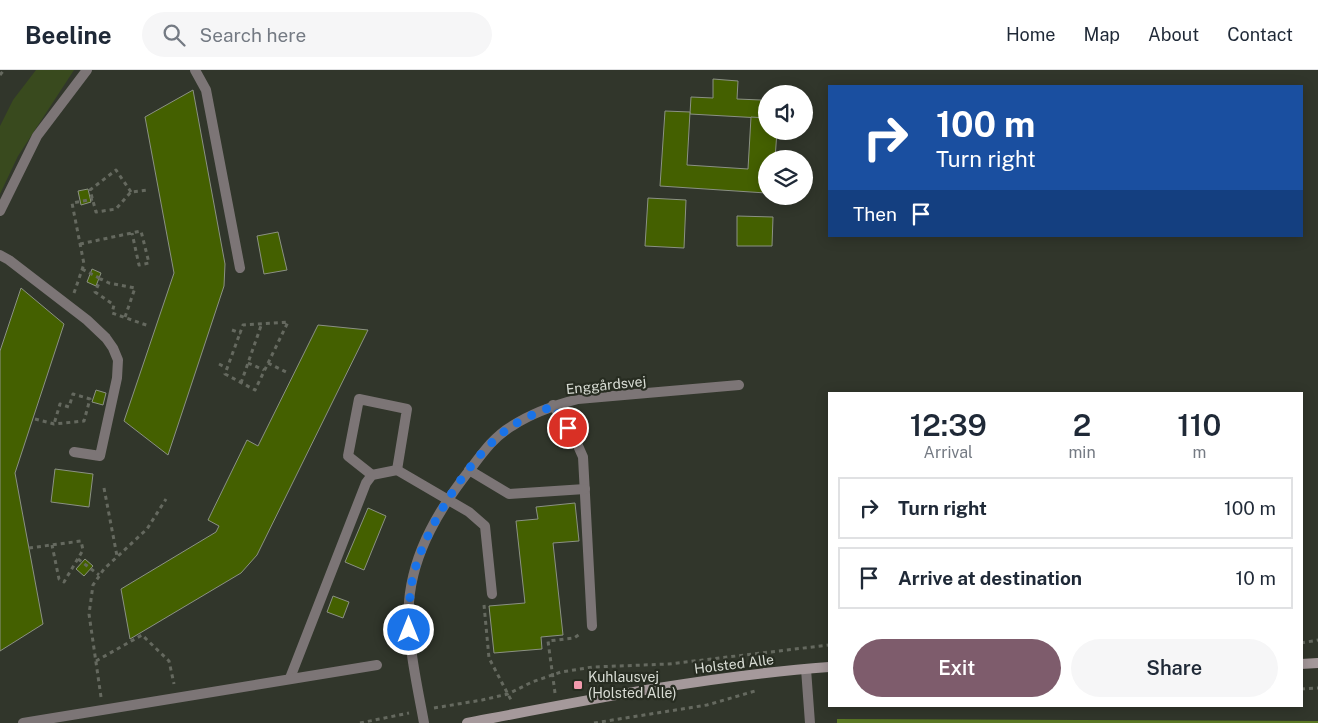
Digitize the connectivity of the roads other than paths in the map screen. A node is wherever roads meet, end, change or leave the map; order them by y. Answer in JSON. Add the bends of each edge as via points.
{"nodes":[{"id":1,"x":87,"y":70,"type":"edge"},
{"id":2,"x":195,"y":70,"type":"edge"},
{"id":3,"x":0,"y":211,"type":"edge"},
{"id":4,"x":0,"y":255,"type":"edge"},
{"id":5,"x":240,"y":268,"type":"dead end"},
{"id":6,"x":739,"y":385,"type":"dead end"},
{"id":7,"x":553,"y":406,"type":"junction"},
{"id":8,"x":74,"y":452,"type":"dead end"},
{"id":9,"x":397,"y":470,"type":"junction"},
{"id":10,"x":470,"y":470,"type":"junction"},
{"id":11,"x":372,"y":475,"type":"junction"},
{"id":12,"x":585,"y":489,"type":"junction"},
{"id":13,"x":447,"y":500,"type":"junction"},
{"id":14,"x":492,"y":594,"type":"road end"},
{"id":15,"x":592,"y":626,"type":"road end"},
{"id":16,"x":1303,"y":664,"type":"edge"},
{"id":17,"x":1318,"y":664,"type":"edge"},
{"id":18,"x":377,"y":665,"type":"dead end"},
{"id":19,"x":828,"y":667,"type":"edge"},
{"id":20,"x":806,"y":669,"type":"junction"},
{"id":21,"x":290,"y":678,"type":"junction"},
{"id":22,"x":23,"y":723,"type":"edge"},
{"id":23,"x":424,"y":723,"type":"edge"},
{"id":24,"x":467,"y":723,"type":"edge"},
{"id":25,"x":810,"y":723,"type":"edge"}],
"edges":[{"from":1,"to":3,"type":"street","via":[[38,136]]},
{"from":2,"to":5,"type":"street","via":[[206,90]]},
{"from":4,"to":8,"type":"street","via":[[69,306],[113,348],[118,368],[100,456]]},
{"from":6,"to":7,"type":"street","name":"Enggårdsvej","via":[[578,399]]},
{"from":7,"to":10,"type":"street","name":"Enggårdsvej","via":[[512,426],[486,448]]},
{"from":7,"to":12,"type":"street","via":[[580,448]]},
{"from":9,"to":11,"type":"street"},
{"from":9,"to":11,"type":"street","via":[[407,409],[359,399],[348,456]]},
{"from":9,"to":13,"type":"street"},
{"from":10,"to":12,"type":"street","via":[[509,494]]},
{"from":10,"to":13,"type":"street","name":"Enggårdsvej"},
{"from":11,"to":21,"type":"street","via":[[366,483]]},
{"from":12,"to":15,"type":"street"},
{"from":13,"to":14,"type":"street","via":[[469,512],[485,526]]},
{"from":13,"to":23,"type":"street","name":"Enggårdsvej","via":[[429,530],[411,586],[409,630]]},
{"from":16,"to":17,"type":"street"},
{"from":18,"to":21,"type":"street"},
{"from":19,"to":20,"type":"street","name":"Holsted Alle"},
{"from":20,"to":24,"type":"street","name":"Holsted Alle","via":[[729,677]]},
{"from":20,"to":25,"type":"street"},
{"from":21,"to":22,"type":"street"}]}
